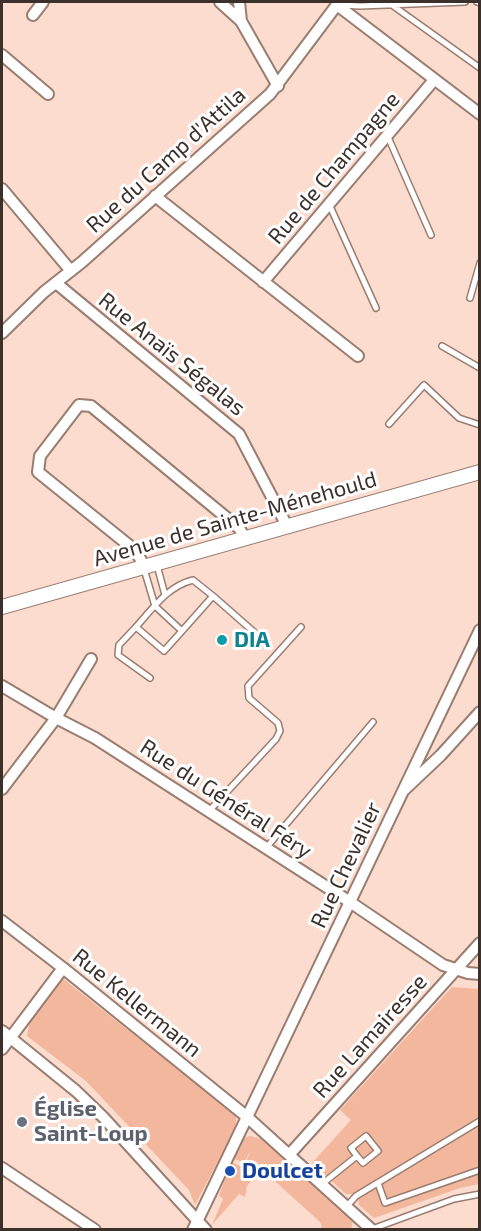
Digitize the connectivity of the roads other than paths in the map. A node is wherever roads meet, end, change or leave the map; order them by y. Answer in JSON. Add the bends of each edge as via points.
{"nodes":[{"id":1,"x":43,"y":2,"type":"edge"},
{"id":2,"x":220,"y":2,"type":"edge"},
{"id":3,"x":239,"y":2,"type":"edge"},
{"id":4,"x":465,"y":2,"type":"edge"},
{"id":5,"x":338,"y":3,"type":"edge"},
{"id":6,"x":392,"y":5,"type":"junction"},
{"id":7,"x":33,"y":15,"type":"dead end"},
{"id":8,"x":241,"y":21,"type":"junction"},
{"id":9,"x":2,"y":55,"type":"edge"},
{"id":10,"x":480,"y":68,"type":"edge"},
{"id":11,"x":434,"y":80,"type":"junction"},
{"id":12,"x":278,"y":86,"type":"junction"},
{"id":13,"x":48,"y":94,"type":"dead end"},
{"id":14,"x":480,"y":114,"type":"edge"},
{"id":15,"x":387,"y":135,"type":"junction"},
{"id":16,"x":2,"y":189,"type":"edge"},
{"id":17,"x":155,"y":196,"type":"junction"},
{"id":18,"x":329,"y":204,"type":"junction"},
{"id":19,"x":431,"y":235,"type":"dead end"},
{"id":20,"x":480,"y":263,"type":"edge"},
{"id":21,"x":71,"y":271,"type":"junction"},
{"id":22,"x":263,"y":282,"type":"junction"},
{"id":23,"x":56,"y":283,"type":"junction"},
{"id":24,"x":470,"y":298,"type":"dead end"},
{"id":25,"x":376,"y":308,"type":"dead end"},
{"id":26,"x":2,"y":333,"type":"edge"},
{"id":27,"x":442,"y":346,"type":"dead end"},
{"id":28,"x":358,"y":356,"type":"dead end"},
{"id":29,"x":480,"y":368,"type":"edge"},
{"id":30,"x":389,"y":424,"type":"dead end"},
{"id":31,"x":480,"y":425,"type":"edge"},
{"id":32,"x":480,"y":472,"type":"edge"},
{"id":33,"x":287,"y":526,"type":"junction"},
{"id":34,"x":245,"y":538,"type":"junction"},
{"id":35,"x":150,"y":565,"type":"junction"},
{"id":36,"x":165,"y":595,"type":"junction"},
{"id":37,"x":213,"y":597,"type":"junction"},
{"id":38,"x":155,"y":606,"type":"junction"},
{"id":39,"x":2,"y":607,"type":"edge"},
{"id":40,"x":136,"y":627,"type":"junction"},
{"id":41,"x":301,"y":627,"type":"dead end"},
{"id":42,"x":480,"y":630,"type":"edge"},
{"id":43,"x":182,"y":631,"type":"junction"},
{"id":44,"x":254,"y":632,"type":"dead end"},
{"id":45,"x":91,"y":659,"type":"dead end"},
{"id":46,"x":150,"y":678,"type":"dead end"},
{"id":47,"x":2,"y":686,"type":"edge"},
{"id":48,"x":480,"y":712,"type":"edge"},
{"id":49,"x":56,"y":718,"type":"junction"},
{"id":50,"x":374,"y":722,"type":"dead end"},
{"id":51,"x":2,"y":789,"type":"edge"},
{"id":52,"x":400,"y":794,"type":"junction"},
{"id":53,"x":209,"y":811,"type":"junction"},
{"id":54,"x":266,"y":848,"type":"junction"},
{"id":55,"x":350,"y":902,"type":"junction"},
{"id":56,"x":2,"y":921,"type":"edge"},
{"id":57,"x":480,"y":943,"type":"edge"},
{"id":58,"x":63,"y":968,"type":"junction"},
{"id":59,"x":456,"y":969,"type":"junction"},
{"id":60,"x":480,"y":974,"type":"edge"},
{"id":61,"x":2,"y":1031,"type":"edge"},
{"id":62,"x":10,"y":1039,"type":"junction"},
{"id":63,"x":2,"y":1049,"type":"edge"},
{"id":64,"x":246,"y":1116,"type":"junction"},
{"id":65,"x":480,"y":1121,"type":"edge"},
{"id":66,"x":289,"y":1155,"type":"junction"},
{"id":67,"x":357,"y":1156,"type":"junction"},
{"id":68,"x":2,"y":1168,"type":"edge"},
{"id":69,"x":480,"y":1170,"type":"edge"},
{"id":70,"x":378,"y":1183,"type":"junction"},
{"id":71,"x":322,"y":1184,"type":"junction"},
{"id":72,"x":480,"y":1194,"type":"edge"},
{"id":73,"x":346,"y":1206,"type":"junction"},
{"id":74,"x":195,"y":1224,"type":"edge"},
{"id":75,"x":371,"y":1229,"type":"edge"},
{"id":76,"x":95,"y":1230,"type":"edge"},
{"id":77,"x":206,"y":1230,"type":"edge"}],
"edges":[{"from":1,"to":7,"type":"street"},
{"from":2,"to":8,"type":"street"},
{"from":3,"to":8,"type":"street"},
{"from":4,"to":6,"type":"lane"},
{"from":5,"to":6,"type":"lane"},
{"from":5,"to":11,"type":"street"},
{"from":5,"to":12,"type":"street","name":"Rue du Camp d'Attila"},
{"from":6,"to":10,"type":"lane"},
{"from":8,"to":12,"type":"street"},
{"from":9,"to":13,"type":"street"},
{"from":11,"to":14,"type":"street"},
{"from":11,"to":15,"type":"street","name":"Rue de Champagne"},
{"from":12,"to":17,"type":"street","name":"Rue du Camp d'Attila"},
{"from":15,"to":18,"type":"street","name":"Rue de Champagne"},
{"from":15,"to":19,"type":"lane"},
{"from":16,"to":21,"type":"street"},
{"from":17,"to":21,"type":"street","name":"Rue du Camp d'Attila"},
{"from":17,"to":22,"type":"street"},
{"from":18,"to":22,"type":"street","name":"Rue de Champagne"},
{"from":18,"to":25,"type":"lane"},
{"from":20,"to":24,"type":"lane"},
{"from":21,"to":23,"type":"street","name":"Rue du Camp d'Attila"},
{"from":22,"to":28,"type":"street"},
{"from":23,"to":26,"type":"street","name":"Rue du Camp d'Attila"},
{"from":23,"to":33,"type":"street","name":"Rue Anaïs Ségalas","via":[[239,434]]},
{"from":27,"to":29,"type":"lane"},
{"from":30,"to":31,"type":"lane","via":[[424,385],[459,418]]},
{"from":32,"to":33,"type":"main road","name":"Avenue de Sainte-Ménehould"},
{"from":33,"to":34,"type":"main road","name":"Avenue de Sainte-Ménehould"},
{"from":34,"to":35,"type":"main road","name":"Avenue de Sainte-Ménehould"},
{"from":34,"to":35,"type":"street","via":[[239,528],[91,406],[79,405],[39,456],[38,472]]},
{"from":35,"to":36,"type":"lane"},
{"from":35,"to":38,"type":"lane"},
{"from":35,"to":39,"type":"main road","name":"Avenue de Sainte-Ménehould"},
{"from":36,"to":37,"type":"lane","via":[[193,580]]},
{"from":36,"to":38,"type":"lane"},
{"from":37,"to":43,"type":"lane"},
{"from":37,"to":44,"type":"lane"},
{"from":38,"to":40,"type":"lane"},
{"from":38,"to":43,"type":"lane"},
{"from":40,"to":43,"type":"lane","via":[[164,651]]},
{"from":40,"to":46,"type":"lane","via":[[119,645],[118,655]]},
{"from":41,"to":53,"type":"lane","via":[[248,686],[249,698],[278,723],[276,739]]},
{"from":42,"to":52,"type":"street","name":"Rue Chevalier"},
{"from":45,"to":49,"type":"street"},
{"from":47,"to":49,"type":"street","name":"Rue du Général Féry"},
{"from":48,"to":52,"type":"street"},
{"from":49,"to":51,"type":"street"},
{"from":49,"to":53,"type":"street","name":"Rue du Général Féry","via":[[95,738]]},
{"from":50,"to":54,"type":"lane"},
{"from":52,"to":55,"type":"street","name":"Rue Chevalier"},
{"from":53,"to":54,"type":"street","name":"Rue du Général Féry"},
{"from":54,"to":55,"type":"street","name":"Rue du Général Féry"},
{"from":55,"to":59,"type":"street","name":"Rue du Général Féry","via":[[443,965]]},
{"from":55,"to":64,"type":"street","name":"Rue Chevalier"},
{"from":56,"to":58,"type":"street","name":"Rue Kellermann"},
{"from":57,"to":59,"type":"street","name":"Rue Lamairesse"},
{"from":58,"to":62,"type":"street"},
{"from":58,"to":64,"type":"street","name":"Rue Kellermann"},
{"from":59,"to":60,"type":"street","name":"Rue du Général Féry"},
{"from":59,"to":66,"type":"street","name":"Rue Lamairesse"},
{"from":61,"to":62,"type":"street"},
{"from":62,"to":63,"type":"street"},
{"from":62,"to":74,"type":"street","via":[[83,1097]]},
{"from":64,"to":66,"type":"street","name":"Rue Kellermann"},
{"from":64,"to":74,"type":"street","name":"Rue Chevalier"},
{"from":65,"to":70,"type":"lane"},
{"from":66,"to":71,"type":"street","name":"Rue Kellermann"},
{"from":67,"to":67,"type":"lane","via":[[351,1148],[366,1136],[378,1151],[363,1163]]},
{"from":67,"to":71,"type":"lane"},
{"from":68,"to":76,"type":"street"},
{"from":69,"to":70,"type":"lane","via":[[384,1203]]},
{"from":70,"to":73,"type":"lane"},
{"from":71,"to":73,"type":"street","name":"Rue Kellermann"},
{"from":72,"to":75,"type":"lane","via":[[454,1199]]},
{"from":73,"to":75,"type":"street","name":"Rue Kellermann"},
{"from":74,"to":77,"type":"street"}]}
